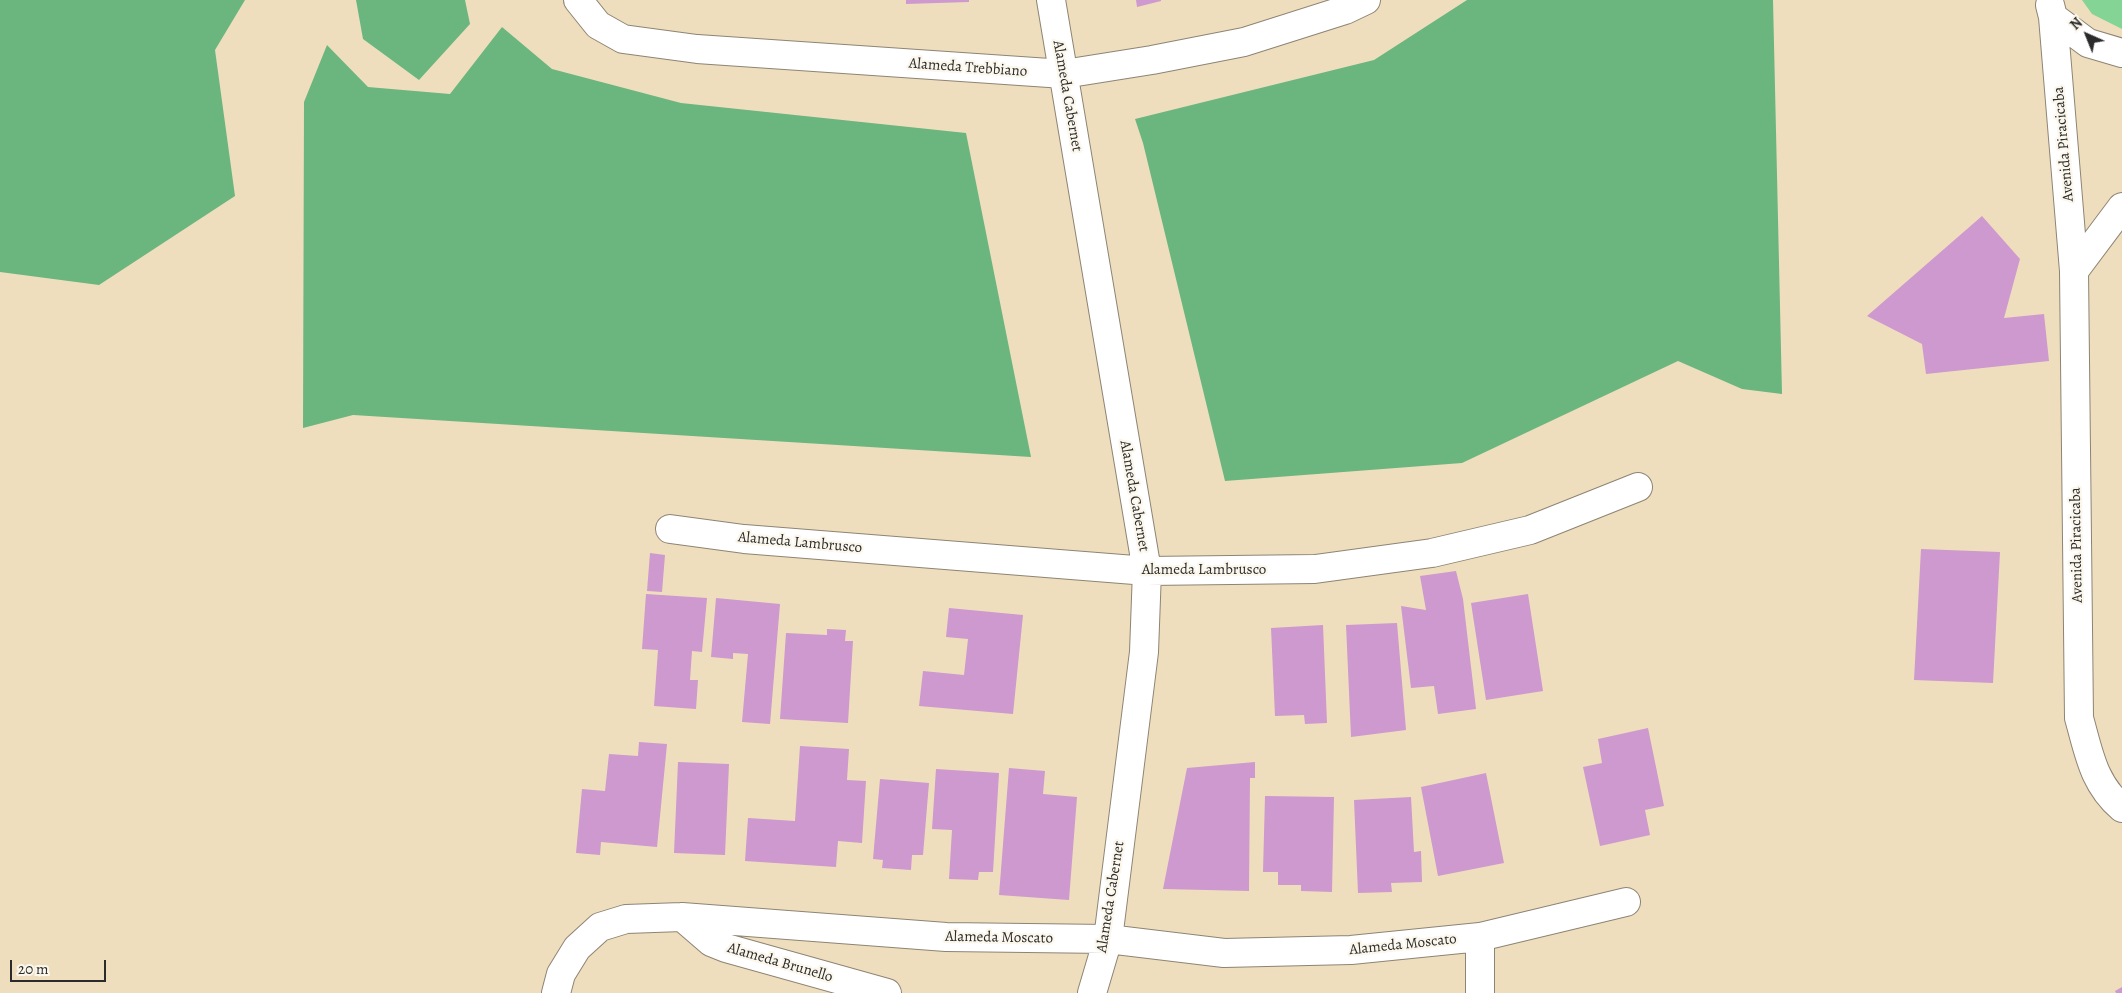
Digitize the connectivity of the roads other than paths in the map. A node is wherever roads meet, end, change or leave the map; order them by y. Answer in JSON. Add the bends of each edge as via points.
{"nodes":[{"id":1,"x":578,"y":0,"type":"edge"},
{"id":2,"x":1051,"y":0,"type":"edge"},
{"id":3,"x":1366,"y":0,"type":"edge"},
{"id":4,"x":2051,"y":8,"type":"edge"},
{"id":5,"x":2122,"y":53,"type":"edge"},
{"id":6,"x":1064,"y":74,"type":"junction"},
{"id":7,"x":2122,"y":207,"type":"edge"},
{"id":8,"x":2074,"y":270,"type":"junction"},
{"id":9,"x":1638,"y":487,"type":"dead end"},
{"id":10,"x":670,"y":529,"type":"dead end"},
{"id":11,"x":1147,"y":571,"type":"junction"},
{"id":12,"x":2122,"y":808,"type":"edge"},
{"id":13,"x":1626,"y":902,"type":"dead end"},
{"id":14,"x":682,"y":917,"type":"junction"},
{"id":15,"x":1480,"y":937,"type":"junction"},
{"id":16,"x":1108,"y":939,"type":"junction"},
{"id":17,"x":556,"y":993,"type":"edge"},
{"id":18,"x":887,"y":993,"type":"edge"},
{"id":19,"x":1092,"y":993,"type":"edge"},
{"id":20,"x":1480,"y":993,"type":"edge"}],
"edges":[{"from":1,"to":6,"type":"street","name":"Alameda Trebbiano","via":[[598,25],[623,39],[696,50]]},
{"from":2,"to":6,"type":"street","name":"Alameda Cabernet"},
{"from":3,"to":6,"type":"street","name":"Alameda Trebbiano","via":[[1345,10],[1244,42]]},
{"from":4,"to":5,"type":"street","via":[[2088,43]]},
{"from":4,"to":8,"type":"street","name":"Avenida Piracicaba"},
{"from":6,"to":11,"type":"street","name":"Alameda Cabernet"},
{"from":7,"to":8,"type":"street"},
{"from":8,"to":12,"type":"street","name":"Avenida Piracicaba","via":[[2079,718],[2094,772],[2110,797]]},
{"from":9,"to":11,"type":"street","name":"Alameda Lambrusco","via":[[1530,530],[1432,553],[1315,569]]},
{"from":10,"to":11,"type":"street","name":"Alameda Lambrusco","via":[[744,539]]},
{"from":11,"to":16,"type":"street","name":"Alameda Cabernet","via":[[1144,652]]},
{"from":13,"to":15,"type":"street","name":"Alameda Moscato"},
{"from":14,"to":16,"type":"street","name":"Alameda Moscato","via":[[946,937]]},
{"from":14,"to":17,"type":"street","name":"Alameda Moscato","via":[[626,919],[600,927],[577,948],[562,974]]},
{"from":14,"to":18,"type":"street","name":"Alameda Brunello","via":[[711,942],[726,948]]},
{"from":15,"to":16,"type":"street","name":"Alameda Moscato","via":[[1351,950],[1224,954]]},
{"from":15,"to":20,"type":"street","name":"Alameda Moscato"},
{"from":16,"to":19,"type":"street","name":"Alameda Cabernet"}]}
